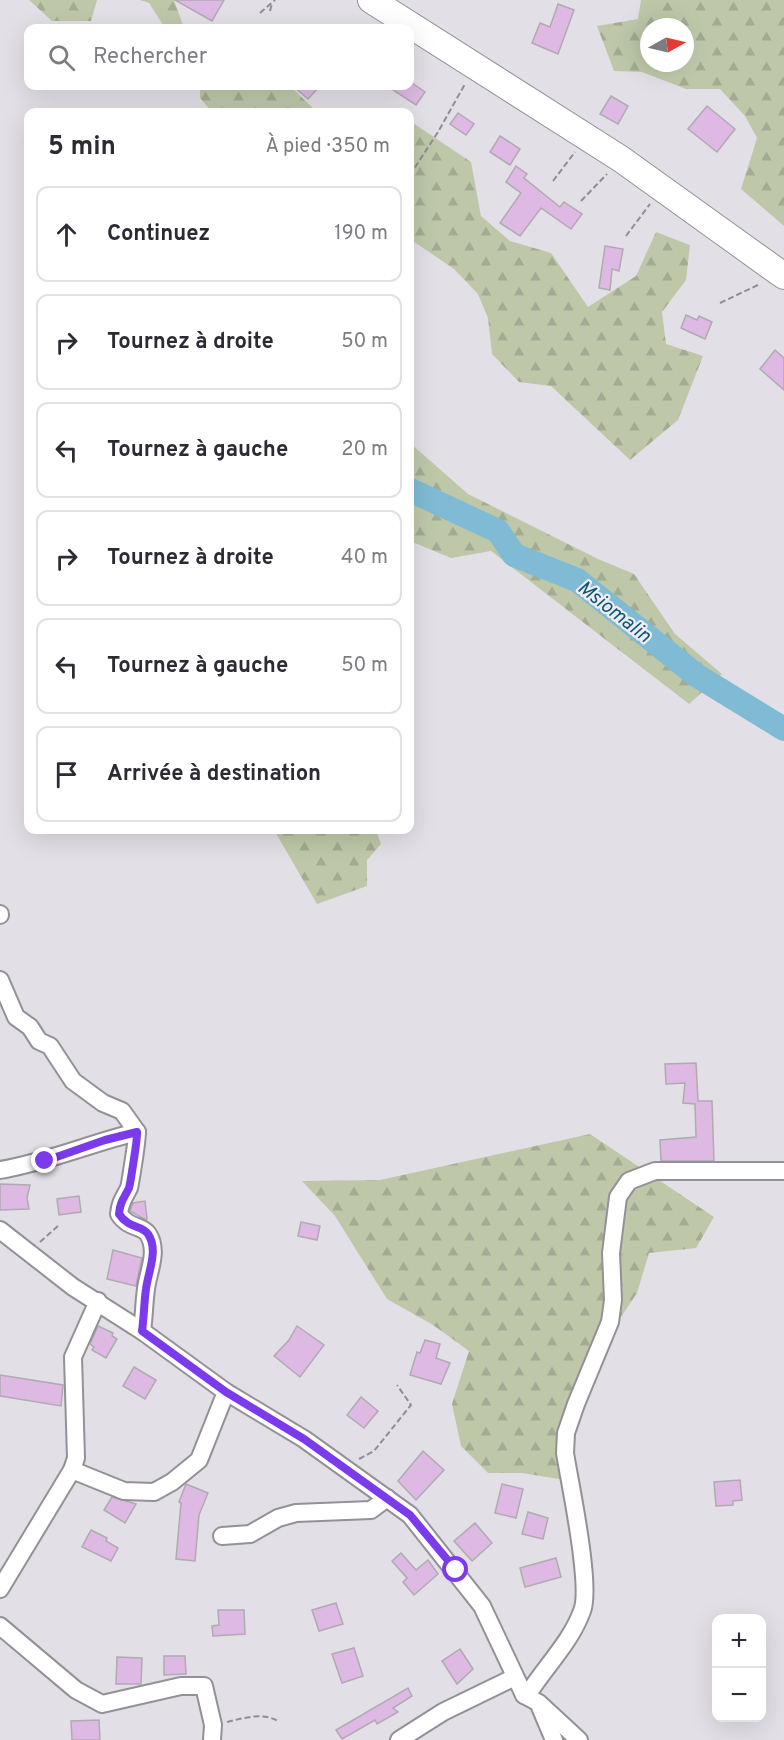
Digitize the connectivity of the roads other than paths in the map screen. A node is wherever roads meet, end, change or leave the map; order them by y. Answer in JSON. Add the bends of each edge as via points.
{"nodes":[{"id":1,"x":371,"y":0,"type":"edge"},
{"id":2,"x":409,"y":24,"type":"edge"},
{"id":3,"x":414,"y":27,"type":"edge"},
{"id":4,"x":780,"y":272,"type":"edge"},
{"id":5,"x":0,"y":980,"type":"edge"},
{"id":6,"x":137,"y":1132,"type":"junction"},
{"id":7,"x":0,"y":1170,"type":"edge"},
{"id":8,"x":784,"y":1171,"type":"edge"},
{"id":9,"x":0,"y":1230,"type":"edge"},
{"id":10,"x":98,"y":1301,"type":"junction"},
{"id":11,"x":142,"y":1331,"type":"junction"},
{"id":12,"x":226,"y":1392,"type":"junction"},
{"id":13,"x":72,"y":1470,"type":"junction"},
{"id":14,"x":387,"y":1498,"type":"junction"},
{"id":15,"x":222,"y":1536,"type":"dead end"},
{"id":16,"x":0,"y":1589,"type":"edge"},
{"id":17,"x":0,"y":1626,"type":"edge"},
{"id":18,"x":513,"y":1678,"type":"junction"},
{"id":19,"x":524,"y":1695,"type":"junction"},
{"id":20,"x":539,"y":1703,"type":"junction"},
{"id":21,"x":212,"y":1732,"type":"edge"},
{"id":22,"x":399,"y":1740,"type":"edge"},
{"id":23,"x":554,"y":1740,"type":"edge"},
{"id":24,"x":579,"y":1740,"type":"edge"}],
"edges":[{"from":1,"to":2,"type":"main road"},
{"from":3,"to":4,"type":"main road","via":[[621,159]]},
{"from":5,"to":6,"type":"street","via":[[16,1017],[30,1027],[39,1041],[50,1046],[73,1081],[122,1111]]},
{"from":6,"to":7,"type":"street","via":[[45,1161]]},
{"from":6,"to":11,"type":"street","via":[[132,1176],[121,1198],[119,1214],[125,1224],[145,1230],[150,1236],[153,1263],[146,1286]]},
{"from":8,"to":19,"type":"street","via":[[655,1171],[629,1181],[618,1197],[611,1253],[610,1322],[566,1433],[565,1453],[585,1584],[583,1609],[575,1627]]},
{"from":9,"to":10,"type":"street","via":[[73,1287]]},
{"from":10,"to":11,"type":"street"},
{"from":10,"to":13,"type":"street","via":[[72,1357],[77,1429]]},
{"from":11,"to":12,"type":"street"},
{"from":12,"to":13,"type":"street","via":[[199,1460],[154,1492],[124,1491]]},
{"from":12,"to":14,"type":"street"},
{"from":13,"to":16,"type":"street"},
{"from":14,"to":15,"type":"street","via":[[371,1510],[296,1513],[250,1534]]},
{"from":14,"to":18,"type":"street","via":[[410,1515],[482,1606]]},
{"from":17,"to":21,"type":"street","via":[[76,1690],[102,1704],[181,1686],[204,1686]]},
{"from":18,"to":19,"type":"street"},
{"from":18,"to":22,"type":"street","via":[[443,1712]]},
{"from":19,"to":20,"type":"street"},
{"from":20,"to":23,"type":"street"},
{"from":20,"to":24,"type":"street"}]}
